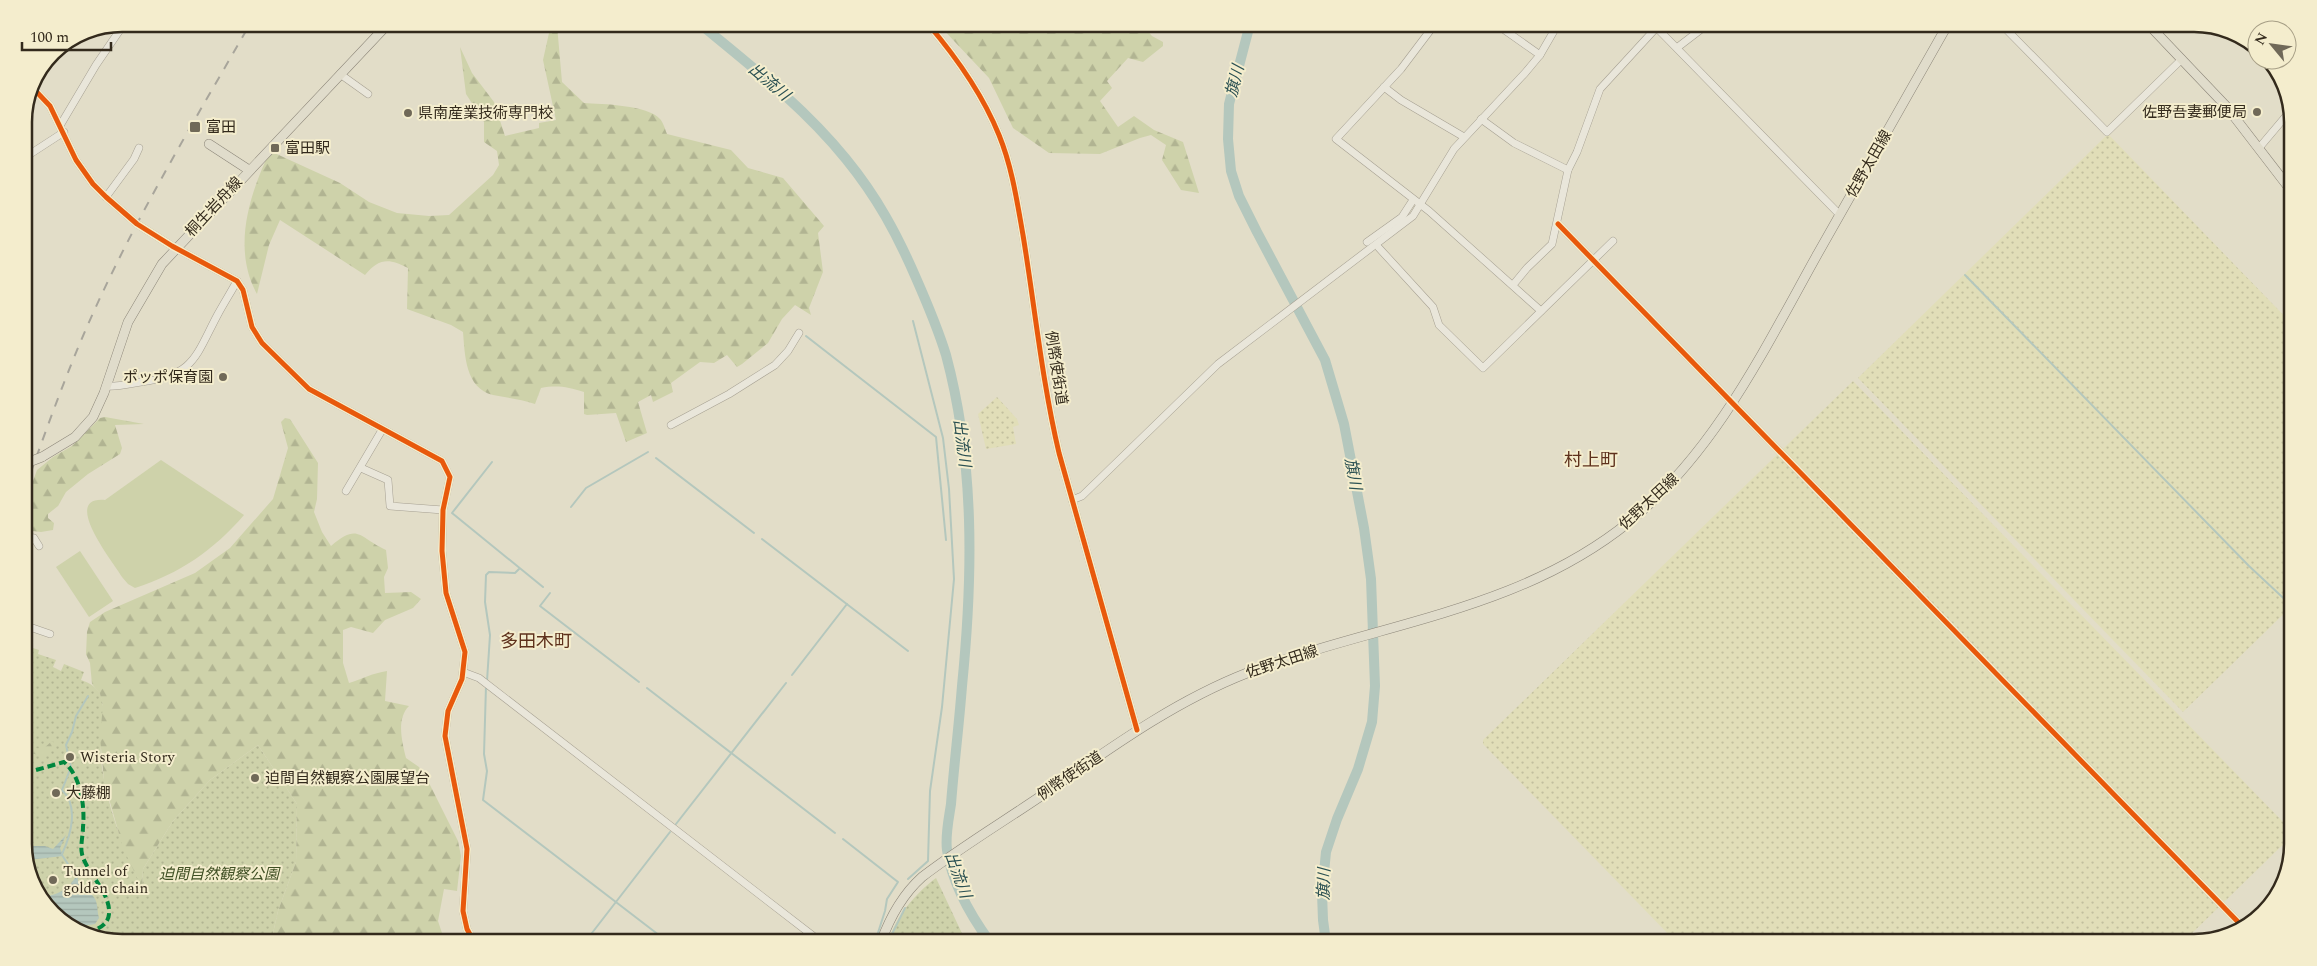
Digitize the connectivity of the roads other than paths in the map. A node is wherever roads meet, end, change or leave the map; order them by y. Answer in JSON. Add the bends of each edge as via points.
{"nodes":[{"id":1,"x":118,"y":32,"type":"edge"},
{"id":2,"x":380,"y":32,"type":"edge"},
{"id":3,"x":935,"y":32,"type":"edge"},
{"id":4,"x":1429,"y":32,"type":"edge"},
{"id":5,"x":1507,"y":32,"type":"edge"},
{"id":6,"x":1553,"y":32,"type":"edge"},
{"id":7,"x":1650,"y":32,"type":"edge"},
{"id":8,"x":1662,"y":32,"type":"edge"},
{"id":9,"x":1698,"y":32,"type":"edge"},
{"id":10,"x":1943,"y":32,"type":"edge"},
{"id":11,"x":2009,"y":32,"type":"edge"},
{"id":12,"x":2156,"y":32,"type":"edge"},
{"id":13,"x":1678,"y":47,"type":"junction"},
{"id":14,"x":1540,"y":55,"type":"junction"},
{"id":15,"x":2182,"y":59,"type":"junction"},
{"id":16,"x":340,"y":74,"type":"junction"},
{"id":17,"x":1384,"y":87,"type":"junction"},
{"id":18,"x":37,"y":93,"type":"edge"},
{"id":19,"x":368,"y":94,"type":"dead end"},
{"id":20,"x":2284,"y":118,"type":"edge"},
{"id":21,"x":1481,"y":119,"type":"junction"},
{"id":22,"x":61,"y":124,"type":"junction"},
{"id":23,"x":64,"y":132,"type":"junction"},
{"id":24,"x":1464,"y":137,"type":"junction"},
{"id":25,"x":209,"y":144,"type":"dead end"},
{"id":26,"x":139,"y":148,"type":"dead end"},
{"id":27,"x":2259,"y":148,"type":"junction"},
{"id":28,"x":33,"y":152,"type":"edge"},
{"id":29,"x":249,"y":170,"type":"junction"},
{"id":30,"x":1568,"y":170,"type":"junction"},
{"id":31,"x":2284,"y":182,"type":"edge"},
{"id":32,"x":106,"y":197,"type":"junction"},
{"id":33,"x":1414,"y":200,"type":"junction"},
{"id":34,"x":1422,"y":205,"type":"junction"},
{"id":35,"x":1840,"y":215,"type":"junction"},
{"id":36,"x":1558,"y":224,"type":"junction"},
{"id":37,"x":1371,"y":240,"type":"dead end"},
{"id":38,"x":1613,"y":240,"type":"dead end"},
{"id":39,"x":175,"y":248,"type":"junction"},
{"id":40,"x":1379,"y":248,"type":"dead end"},
{"id":41,"x":1593,"y":260,"type":"junction"},
{"id":42,"x":237,"y":281,"type":"junction"},
{"id":43,"x":1513,"y":285,"type":"junction"},
{"id":44,"x":1541,"y":311,"type":"junction"},
{"id":45,"x":799,"y":333,"type":"dead end"},
{"id":46,"x":106,"y":386,"type":"junction"},
{"id":47,"x":1732,"y":402,"type":"junction"},
{"id":48,"x":672,"y":425,"type":"dead end"},
{"id":49,"x":382,"y":430,"type":"junction"},
{"id":50,"x":33,"y":460,"type":"edge"},
{"id":51,"x":361,"y":468,"type":"junction"},
{"id":52,"x":346,"y":491,"type":"dead end"},
{"id":53,"x":1072,"y":500,"type":"junction"},
{"id":54,"x":443,"y":510,"type":"junction"},
{"id":55,"x":33,"y":538,"type":"edge"},
{"id":56,"x":39,"y":546,"type":"dead end"},
{"id":57,"x":33,"y":629,"type":"edge"},
{"id":58,"x":50,"y":634,"type":"dead end"},
{"id":59,"x":463,"y":672,"type":"junction"},
{"id":60,"x":1137,"y":730,"type":"junction"},
{"id":61,"x":2238,"y":922,"type":"edge"},
{"id":62,"x":470,"y":934,"type":"edge"},
{"id":63,"x":811,"y":934,"type":"edge"},
{"id":64,"x":885,"y":934,"type":"edge"}],
"edges":[{"from":1,"to":22,"type":"street"},
{"from":2,"to":16,"type":"main road","name":"桐生岩舟線"},
{"from":3,"to":53,"type":"street","name":"例幣使街道","via":[[982,98],[1008,162],[1028,263],[1050,415]]},
{"from":4,"to":17,"type":"street"},
{"from":5,"to":14,"type":"street"},
{"from":6,"to":14,"type":"street"},
{"from":7,"to":30,"type":"street","via":[[1600,89]]},
{"from":8,"to":13,"type":"street"},
{"from":9,"to":13,"type":"street"},
{"from":10,"to":35,"type":"main road","name":"佐野太田線"},
{"from":11,"to":15,"type":"street","via":[[2107,132]]},
{"from":12,"to":15,"type":"main road"},
{"from":13,"to":35,"type":"street"},
{"from":14,"to":21,"type":"street"},
{"from":15,"to":27,"type":"main road","via":[[2226,106]]},
{"from":16,"to":19,"type":"street"},
{"from":16,"to":29,"type":"main road","name":"桐生岩舟線"},
{"from":17,"to":24,"type":"street"},
{"from":17,"to":33,"type":"street","via":[[1336,139]]},
{"from":18,"to":22,"type":"street"},
{"from":20,"to":27,"type":"street"},
{"from":21,"to":24,"type":"street"},
{"from":21,"to":30,"type":"street","via":[[1514,143]]},
{"from":22,"to":23,"type":"street"},
{"from":23,"to":28,"type":"street"},
{"from":23,"to":32,"type":"street","via":[[76,160]]},
{"from":24,"to":34,"type":"street","via":[[1444,164]]},
{"from":25,"to":29,"type":"main road"},
{"from":26,"to":32,"type":"street"},
{"from":27,"to":31,"type":"main road"},
{"from":29,"to":39,"type":"main road","name":"桐生岩舟線"},
{"from":30,"to":36,"type":"street"},
{"from":32,"to":39,"type":"street","via":[[137,224]]},
{"from":33,"to":34,"type":"street"},
{"from":33,"to":37,"type":"street","via":[[1402,217]]},
{"from":34,"to":43,"type":"street"},
{"from":34,"to":53,"type":"street","via":[[1413,216],[1197,382],[1082,496]]},
{"from":35,"to":47,"type":"main road","name":"佐野太田線"},
{"from":36,"to":41,"type":"street"},
{"from":36,"to":43,"type":"street","via":[[1552,244]]},
{"from":38,"to":41,"type":"street"},
{"from":39,"to":42,"type":"street"},
{"from":39,"to":46,"type":"main road","name":"桐生岩舟線","via":[[133,310]]},
{"from":40,"to":44,"type":"street","via":[[1433,307],[1439,324],[1483,368]]},
{"from":41,"to":44,"type":"street"},
{"from":41,"to":47,"type":"street"},
{"from":42,"to":46,"type":"street","via":[[189,365],[175,374]]},
{"from":42,"to":49,"type":"street","via":[[243,290],[252,327],[262,343],[309,388]]},
{"from":43,"to":44,"type":"street"},
{"from":45,"to":48,"type":"street","via":[[775,365]]},
{"from":46,"to":50,"type":"main road","name":"桐生岩舟線","bridge":true,"via":[[98,409],[86,427]]},
{"from":47,"to":60,"type":"main road","name":"佐野太田線","via":[[1703,445],[1646,508],[1563,566],[1520,588],[1250,672],[1211,688]]},
{"from":47,"to":61,"type":"street"},
{"from":49,"to":51,"type":"street"},
{"from":49,"to":54,"type":"street","via":[[447,467],[450,477]]},
{"from":51,"to":52,"type":"street"},
{"from":51,"to":54,"type":"street","via":[[388,480],[390,506]]},
{"from":53,"to":60,"type":"street","name":"例幣使街道"},
{"from":54,"to":59,"type":"street","via":[[446,593],[464,652]]},
{"from":55,"to":56,"type":"street"},
{"from":57,"to":58,"type":"street"},
{"from":59,"to":62,"type":"street","via":[[448,711],[445,736],[466,842],[463,911]]},
{"from":59,"to":63,"type":"street","via":[[479,678]]},
{"from":60,"to":64,"type":"main road","name":"例幣使街道","via":[[915,884],[902,900]]}]}
